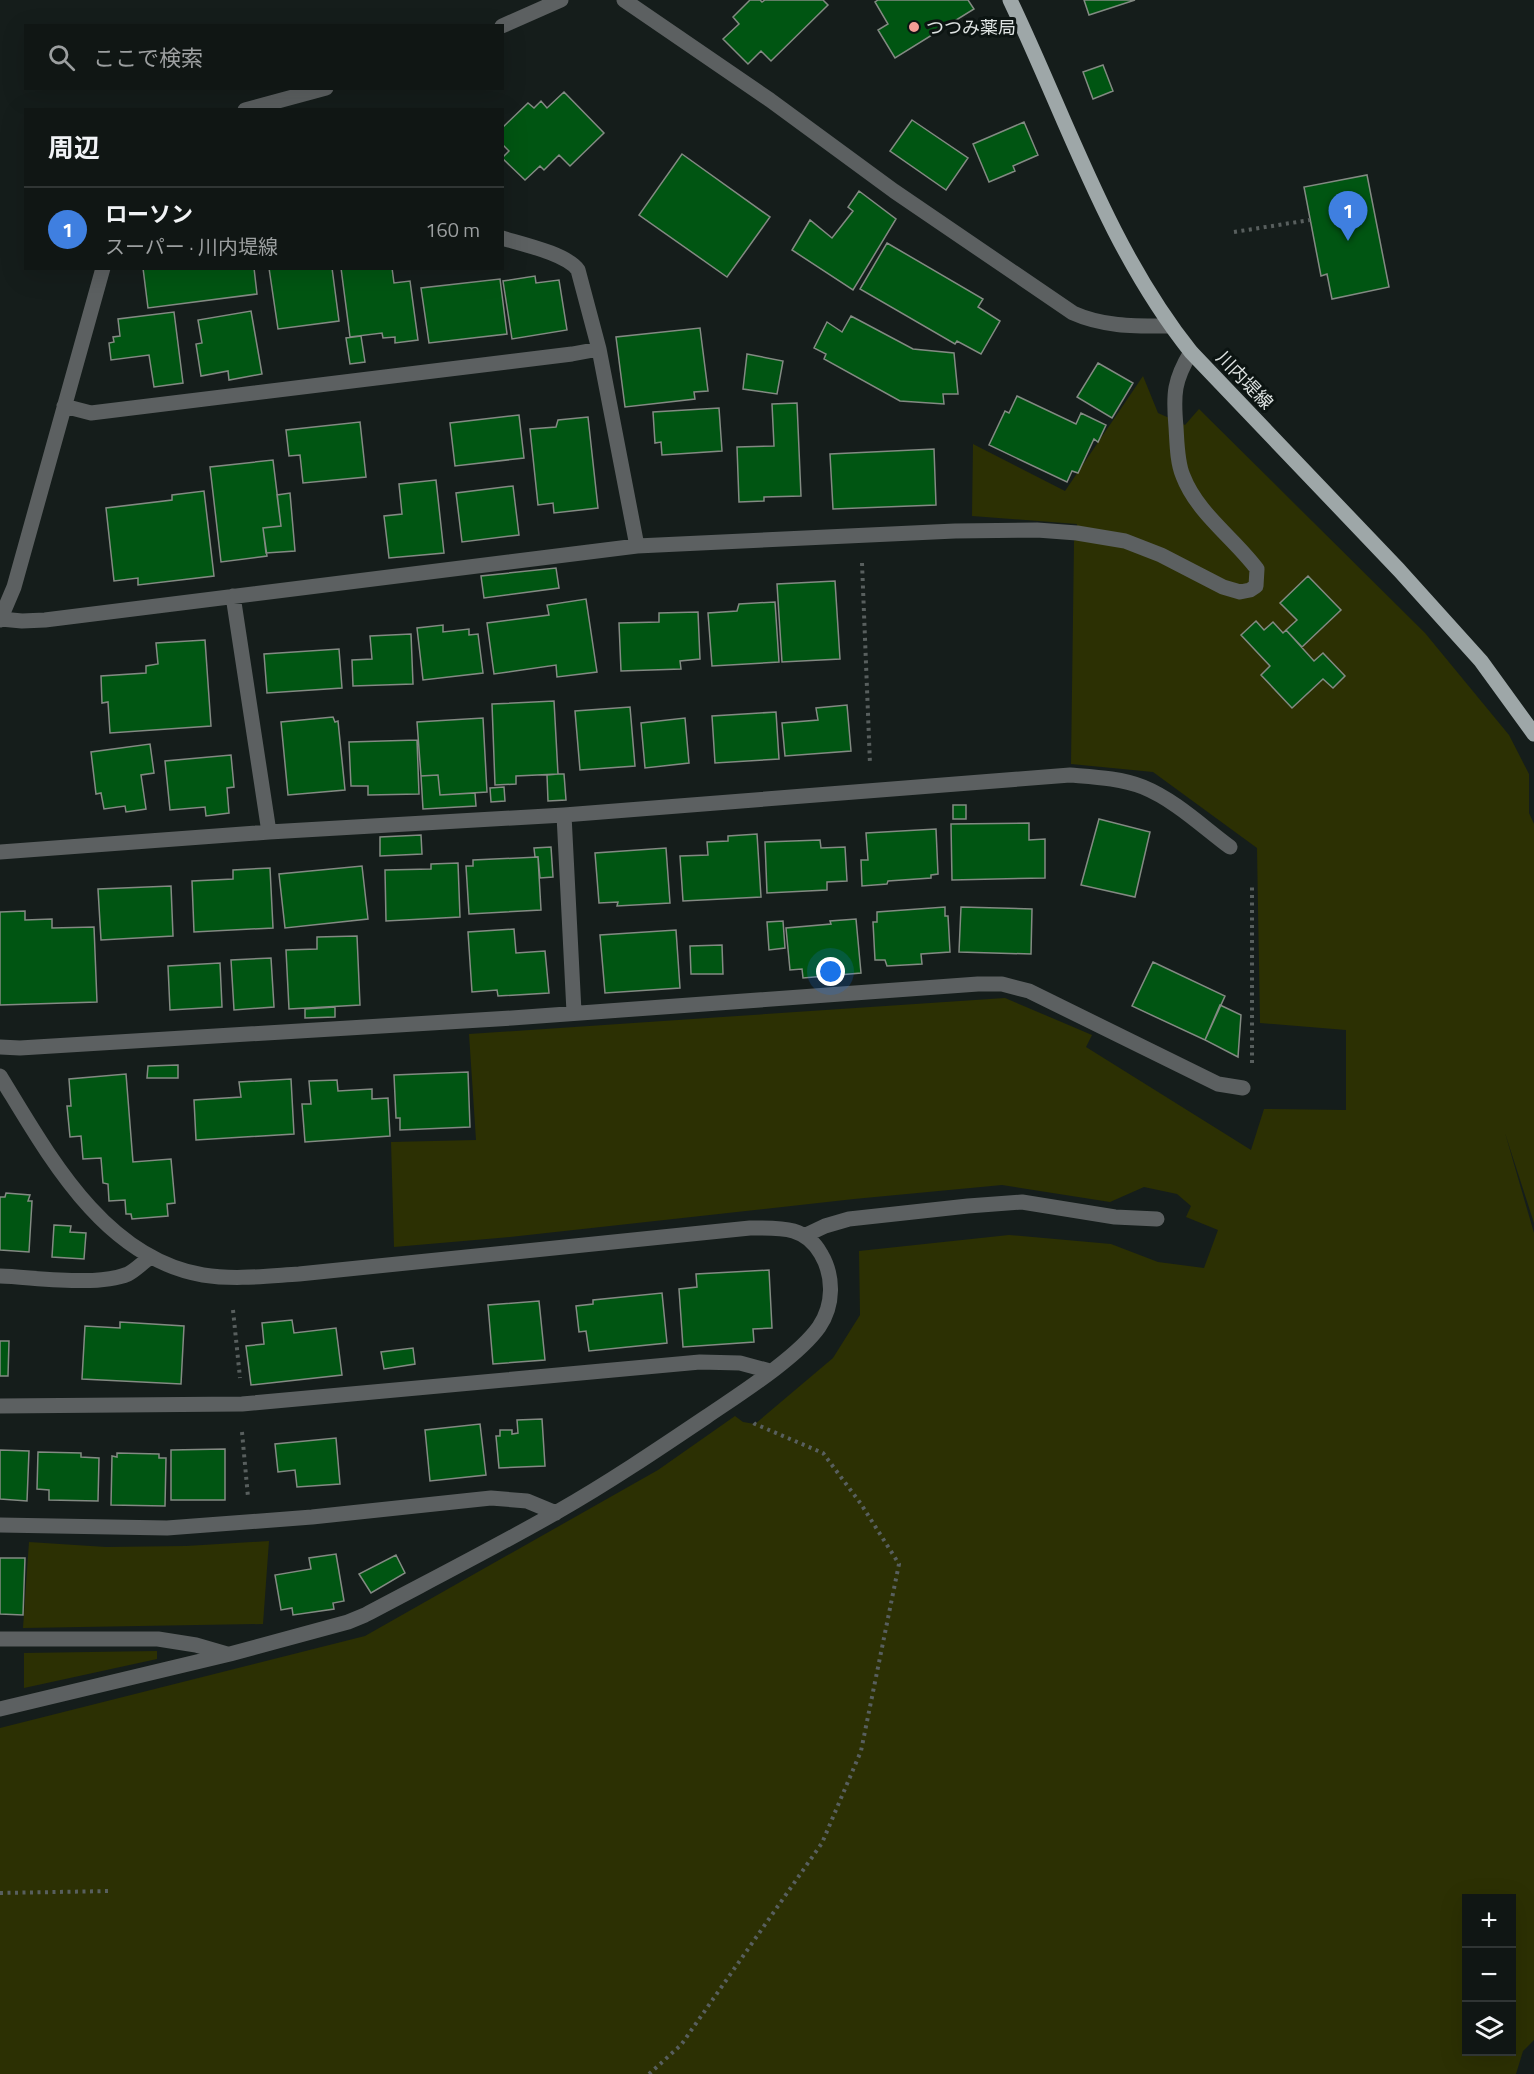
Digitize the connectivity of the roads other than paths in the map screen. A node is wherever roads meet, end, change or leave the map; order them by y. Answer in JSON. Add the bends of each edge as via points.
{"nodes":[{"id":1,"x":561,"y":0,"type":"edge"},
{"id":2,"x":624,"y":0,"type":"edge"},
{"id":3,"x":1010,"y":0,"type":"edge"},
{"id":4,"x":504,"y":25,"type":"edge"},
{"id":5,"x":320,"y":90,"type":"edge"},
{"id":6,"x":271,"y":106,"type":"edge"},
{"id":7,"x":504,"y":239,"type":"edge"},
{"id":8,"x":102,"y":270,"type":"edge"},
{"id":9,"x":1170,"y":326,"type":"junction"},
{"id":10,"x":599,"y":349,"type":"junction"},
{"id":11,"x":1191,"y":352,"type":"junction"},
{"id":12,"x":64,"y":406,"type":"junction"},
{"id":13,"x":638,"y":546,"type":"junction"},
{"id":14,"x":232,"y":596,"type":"junction"},
{"id":15,"x":1,"y":620,"type":"edge"},
{"id":16,"x":1534,"y":734,"type":"edge"},
{"id":17,"x":564,"y":815,"type":"junction"},
{"id":18,"x":269,"y":832,"type":"junction"},
{"id":19,"x":1230,"y":847,"type":"dead end"},
{"id":20,"x":0,"y":852,"type":"edge"},
{"id":21,"x":574,"y":1012,"type":"junction"},
{"id":22,"x":0,"y":1047,"type":"edge"},
{"id":23,"x":0,"y":1076,"type":"edge"},
{"id":24,"x":1243,"y":1088,"type":"dead end"},
{"id":25,"x":1157,"y":1219,"type":"dead end"},
{"id":26,"x":806,"y":1235,"type":"junction"},
{"id":27,"x":150,"y":1257,"type":"junction"},
{"id":28,"x":0,"y":1276,"type":"edge"},
{"id":29,"x":770,"y":1371,"type":"junction"},
{"id":30,"x":0,"y":1406,"type":"edge"},
{"id":31,"x":556,"y":1513,"type":"junction"},
{"id":32,"x":0,"y":1525,"type":"edge"},
{"id":33,"x":0,"y":1640,"type":"edge"},
{"id":34,"x":230,"y":1654,"type":"junction"},
{"id":35,"x":0,"y":1709,"type":"edge"}],
"edges":[{"from":1,"to":4,"type":"street"},
{"from":2,"to":9,"type":"street","via":[[1052,300],[1091,321]]},
{"from":3,"to":9,"type":"main road","name":"川内堤線","via":[[1131,263]]},
{"from":5,"to":6,"type":"street"},
{"from":7,"to":10,"type":"street","via":[[573,263]]},
{"from":8,"to":12,"type":"street"},
{"from":9,"to":11,"type":"main road","name":"川内堤線"},
{"from":10,"to":12,"type":"street","via":[[91,413]]},
{"from":10,"to":13,"type":"street"},
{"from":11,"to":13,"type":"street","via":[[1179,372],[1174,406],[1182,475],[1213,520],[1257,569],[1256,585],[1250,590],[1240,592],[1223,587],[1125,541],[1037,530]]},
{"from":11,"to":16,"type":"main road","name":"川内堤線","via":[[1481,661]]},
{"from":12,"to":15,"type":"street"},
{"from":13,"to":14,"type":"street"},
{"from":14,"to":15,"type":"street","via":[[45,621]]},
{"from":14,"to":18,"type":"street"},
{"from":17,"to":18,"type":"street"},
{"from":17,"to":19,"type":"street","via":[[1070,775],[1143,787]]},
{"from":17,"to":21,"type":"street"},
{"from":18,"to":20,"type":"street"},
{"from":21,"to":22,"type":"street"},
{"from":21,"to":24,"type":"street","via":[[1002,984],[1029,991],[1218,1083]]},
{"from":23,"to":27,"type":"street","via":[[43,1147],[83,1200]]},
{"from":25,"to":26,"type":"street","via":[[1115,1217],[1022,1202],[849,1219]]},
{"from":26,"to":27,"type":"street","via":[[789,1228],[750,1228],[232,1278],[177,1269]]},
{"from":26,"to":29,"type":"street","via":[[825,1260],[832,1287],[828,1307],[820,1326]]},
{"from":27,"to":28,"type":"street","via":[[129,1273],[109,1279]]},
{"from":29,"to":30,"type":"street","via":[[740,1363],[699,1362],[242,1404]]},
{"from":29,"to":31,"type":"street","via":[[624,1472]]},
{"from":31,"to":32,"type":"street","via":[[527,1501],[491,1498],[167,1528]]},
{"from":31,"to":34,"type":"street","via":[[365,1615]]},
{"from":33,"to":34,"type":"street","via":[[158,1640]]},
{"from":34,"to":35,"type":"street"}]}
